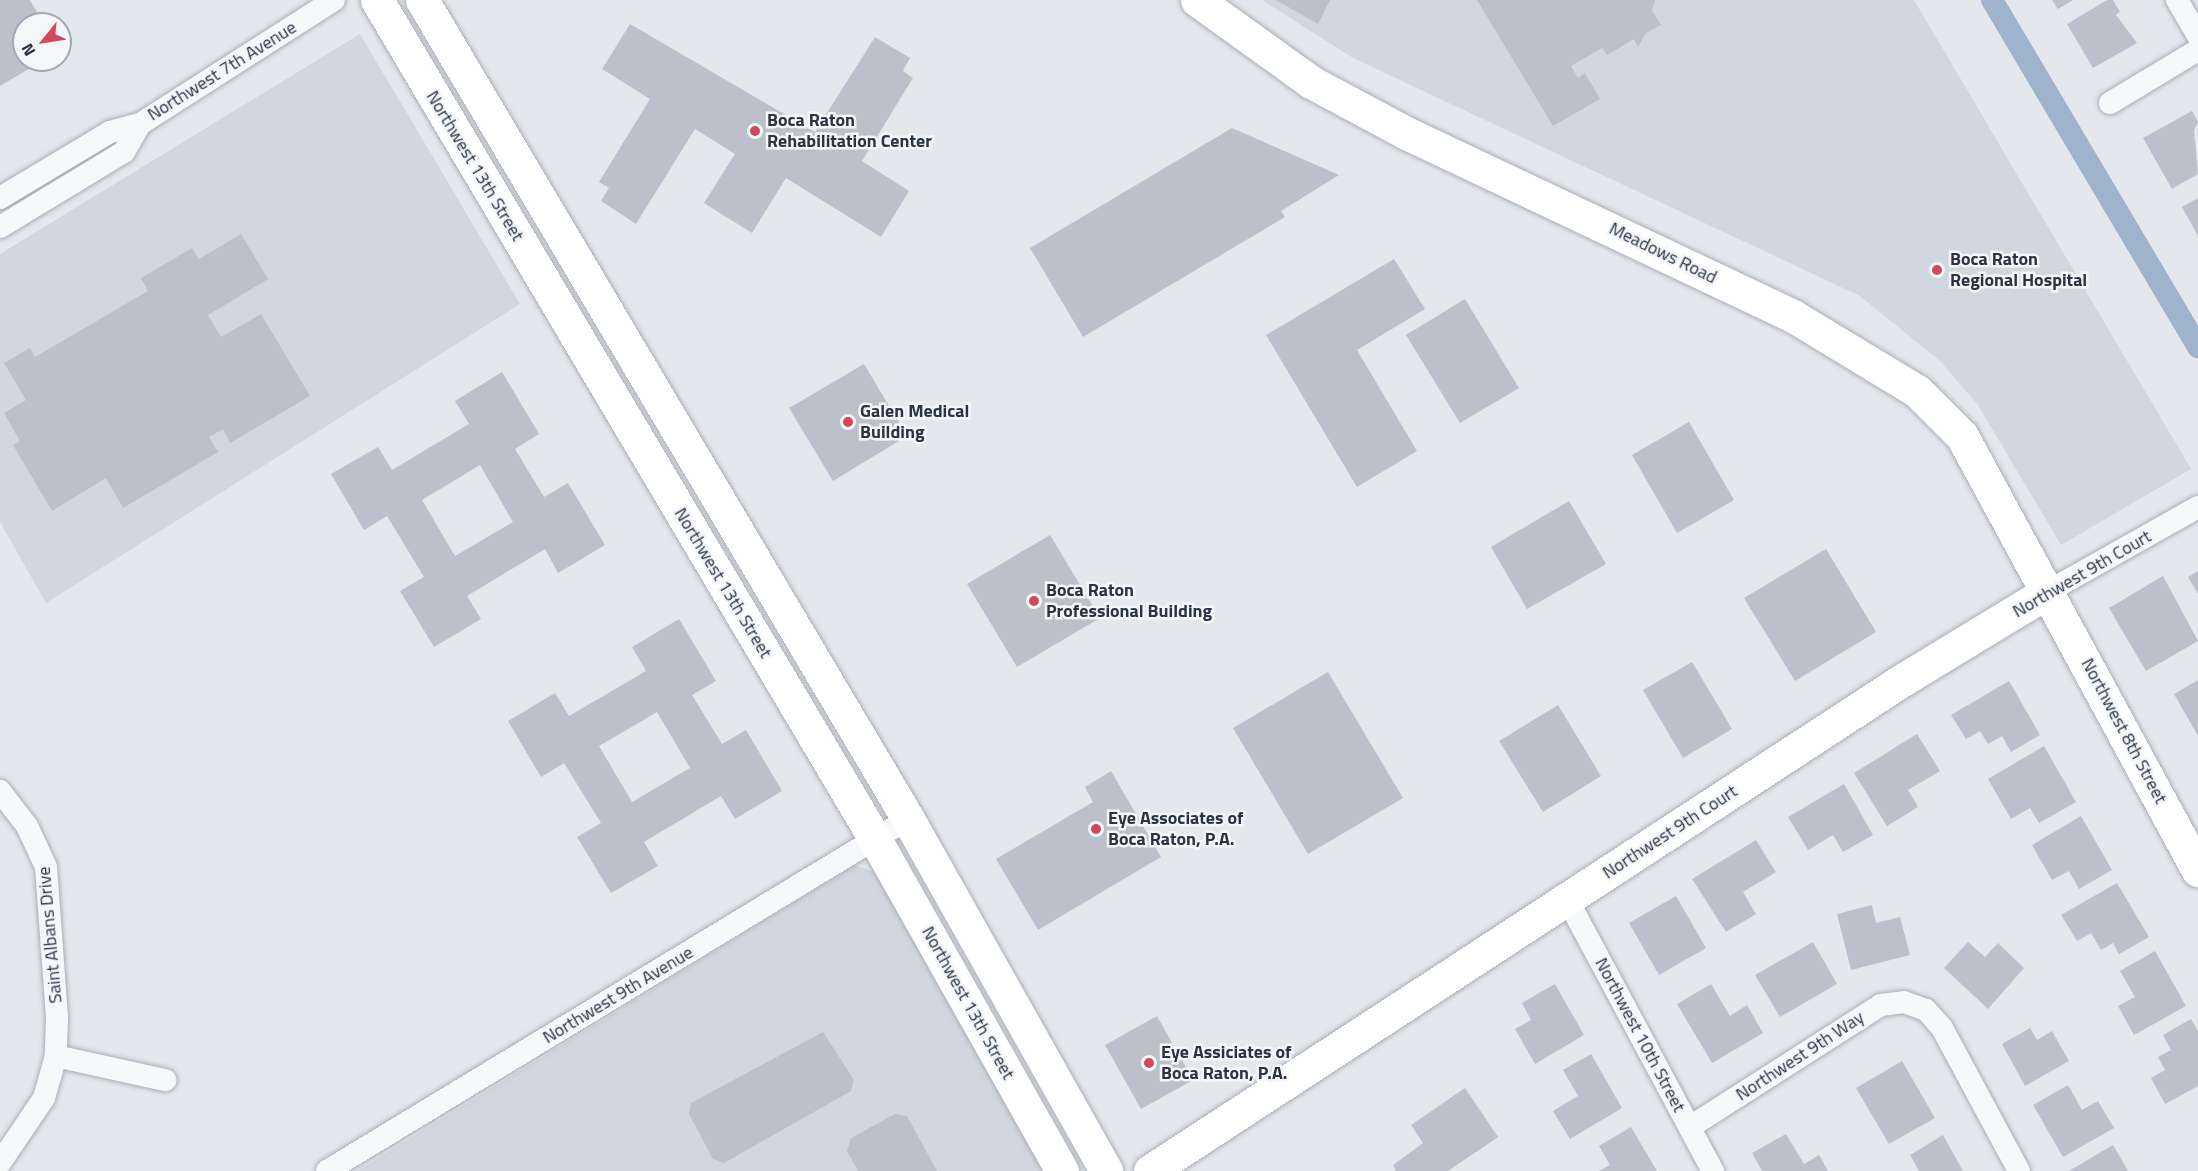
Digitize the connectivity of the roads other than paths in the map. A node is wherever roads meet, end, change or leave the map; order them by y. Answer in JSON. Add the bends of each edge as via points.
{"nodes":[{"id":1,"x":334,"y":0,"type":"edge"},
{"id":2,"x":377,"y":0,"type":"edge"},
{"id":3,"x":422,"y":0,"type":"edge"},
{"id":4,"x":1197,"y":0,"type":"edge"},
{"id":5,"x":2177,"y":0,"type":"edge"},
{"id":6,"x":2198,"y":36,"type":"edge"},
{"id":7,"x":2198,"y":50,"type":"edge"},
{"id":8,"x":2110,"y":103,"type":"dead end"},
{"id":9,"x":140,"y":124,"type":"junction"},
{"id":10,"x":0,"y":198,"type":"edge"},
{"id":11,"x":0,"y":227,"type":"edge"},
{"id":12,"x":2198,"y":507,"type":"edge"},
{"id":13,"x":2049,"y":591,"type":"junction"},
{"id":14,"x":0,"y":791,"type":"edge"},
{"id":15,"x":908,"y":819,"type":"junction"},
{"id":16,"x":875,"y":839,"type":"junction"},
{"id":17,"x":2198,"y":870,"type":"edge"},
{"id":18,"x":1566,"y":899,"type":"junction"},
{"id":19,"x":56,"y":1056,"type":"junction"},
{"id":20,"x":165,"y":1080,"type":"dead end"},
{"id":21,"x":1690,"y":1127,"type":"junction"},
{"id":22,"x":0,"y":1164,"type":"edge"},
{"id":23,"x":327,"y":1171,"type":"edge"},
{"id":24,"x":1062,"y":1171,"type":"edge"},
{"id":25,"x":1107,"y":1171,"type":"edge"},
{"id":26,"x":1150,"y":1171,"type":"edge"},
{"id":27,"x":1713,"y":1171,"type":"edge"},
{"id":28,"x":2019,"y":1171,"type":"edge"}],
"edges":[{"from":1,"to":9,"type":"street","name":"Northwest 7th Avenue"},
{"from":2,"to":16,"type":"street","name":"Northwest 13th Street"},
{"from":3,"to":15,"type":"street","name":"Northwest 13th Street"},
{"from":4,"to":13,"type":"street","name":"Meadows Road","via":[[1311,82],[1407,133],[1793,316],[1917,391],[1962,436]]},
{"from":5,"to":6,"type":"street"},
{"from":7,"to":8,"type":"street"},
{"from":9,"to":10,"type":"street","name":"Northwest 7th Avenue","via":[[110,132]]},
{"from":9,"to":11,"type":"street","name":"Northwest 7th Avenue","via":[[124,152]]},
{"from":12,"to":13,"type":"street","name":"Northwest 9th Court"},
{"from":13,"to":17,"type":"street","name":"Northwest 8th Street"},
{"from":13,"to":18,"type":"street","name":"Northwest 9th Court","via":[[1904,679]]},
{"from":14,"to":19,"type":"street","name":"Saint Albans Drive","via":[[27,826],[46,867]]},
{"from":15,"to":16,"type":"street","name":"Northwest 9th Avenue"},
{"from":15,"to":25,"type":"street","name":"Northwest 13th Street"},
{"from":16,"to":23,"type":"street","name":"Northwest 9th Avenue"},
{"from":16,"to":24,"type":"street","name":"Northwest 13th Street"},
{"from":18,"to":21,"type":"street","name":"Northwest 10th Street"},
{"from":18,"to":26,"type":"street","name":"Northwest 9th Court"},
{"from":19,"to":20,"type":"street"},
{"from":19,"to":22,"type":"street","name":"Saint Albans Drive","via":[[34,1118]]},
{"from":21,"to":27,"type":"street","name":"Northwest 10th Street"},
{"from":21,"to":28,"type":"street","name":"Northwest 9th Way","via":[[1881,1005],[1916,1007],[1942,1028]]}]}
